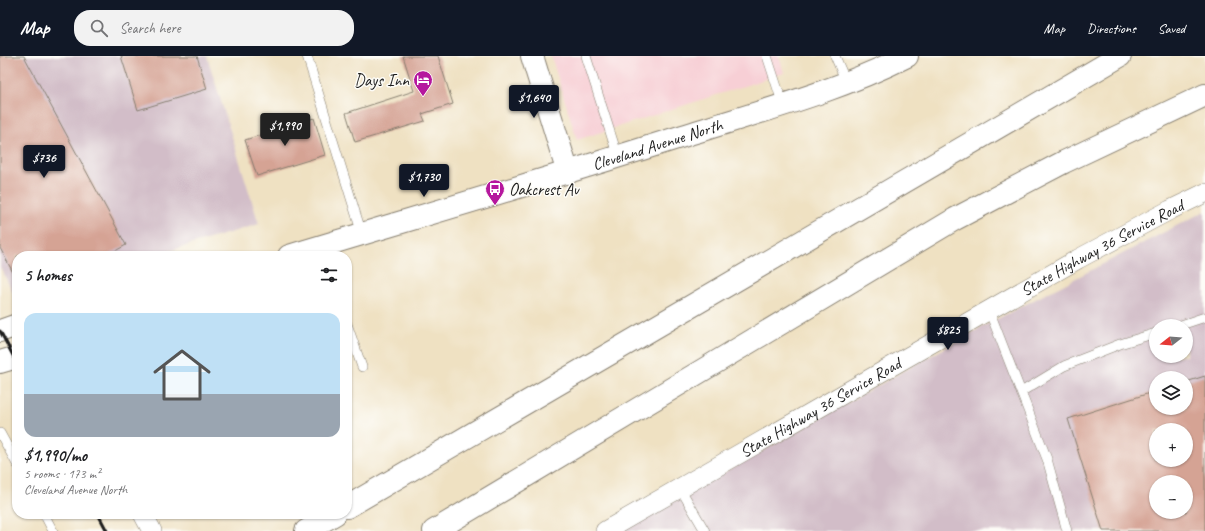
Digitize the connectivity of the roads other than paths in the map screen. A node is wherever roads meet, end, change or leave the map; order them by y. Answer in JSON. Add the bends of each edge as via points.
{"nodes":[{"id":1,"x":307,"y":56,"type":"edge"},
{"id":2,"x":532,"y":56,"type":"edge"},
{"id":3,"x":586,"y":56,"type":"edge"},
{"id":4,"x":768,"y":56,"type":"edge"},
{"id":5,"x":835,"y":56,"type":"edge"},
{"id":6,"x":907,"y":56,"type":"edge"},
{"id":7,"x":1113,"y":59,"type":"edge"},
{"id":8,"x":847,"y":84,"type":"junction"},
{"id":9,"x":1205,"y":96,"type":"edge"},
{"id":10,"x":783,"y":105,"type":"junction"},
{"id":11,"x":618,"y":157,"type":"junction"},
{"id":12,"x":568,"y":173,"type":"junction"},
{"id":13,"x":1205,"y":193,"type":"edge"},
{"id":14,"x":362,"y":234,"type":"junction"},
{"id":15,"x":326,"y":251,"type":"edge"},
{"id":16,"x":989,"y":310,"type":"junction"},
{"id":17,"x":1205,"y":317,"type":"edge"},
{"id":18,"x":1193,"y":321,"type":"edge"},
{"id":19,"x":12,"y":327,"type":"edge"},
{"id":20,"x":0,"y":331,"type":"edge"},
{"id":21,"x":1149,"y":335,"type":"edge"},
{"id":22,"x":352,"y":338,"type":"edge"},
{"id":23,"x":12,"y":358,"type":"edge"},
{"id":24,"x":0,"y":362,"type":"edge"},
{"id":25,"x":362,"y":367,"type":"dead end"},
{"id":26,"x":1021,"y":392,"type":"junction"},
{"id":27,"x":0,"y":433,"type":"edge"},
{"id":28,"x":12,"y":455,"type":"edge"},
{"id":29,"x":680,"y":488,"type":"junction"},
{"id":30,"x":352,"y":504,"type":"edge"},
{"id":31,"x":47,"y":519,"type":"edge"},
{"id":32,"x":146,"y":519,"type":"edge"},
{"id":33,"x":326,"y":519,"type":"edge"},
{"id":34,"x":53,"y":531,"type":"edge"},
{"id":35,"x":152,"y":531,"type":"edge"},
{"id":36,"x":306,"y":531,"type":"edge"},
{"id":37,"x":434,"y":531,"type":"edge"},
{"id":38,"x":605,"y":531,"type":"edge"},
{"id":39,"x":705,"y":531,"type":"edge"},
{"id":40,"x":1067,"y":531,"type":"edge"}],
"edges":[{"from":1,"to":14,"type":"lane"},
{"from":2,"to":12,"type":"main road"},
{"from":3,"to":11,"type":"lane"},
{"from":4,"to":10,"type":"lane"},
{"from":5,"to":8,"type":"lane"},
{"from":6,"to":8,"type":"main road","name":"Cleveland Avenue North"},
{"from":7,"to":30,"type":"main road"},
{"from":8,"to":10,"type":"main road","name":"Cleveland Avenue North"},
{"from":9,"to":37,"type":"main road","via":[[1064,162],[955,220]]},
{"from":10,"to":11,"type":"main road","name":"Cleveland Avenue North"},
{"from":11,"to":12,"type":"main road","name":"Cleveland Avenue North"},
{"from":12,"to":14,"type":"main road","name":"Cleveland Avenue North"},
{"from":13,"to":16,"type":"street","name":"State Highway 36 Service Road","via":[[1078,259]]},
{"from":14,"to":15,"type":"main road","name":"Cleveland Avenue North"},
{"from":16,"to":26,"type":"lane"},
{"from":16,"to":29,"type":"street","name":"State Highway 36 Service Road"},
{"from":17,"to":18,"type":"lane"},
{"from":19,"to":20,"type":"main road"},
{"from":21,"to":26,"type":"lane","via":[[1064,366]]},
{"from":22,"to":25,"type":"lane"},
{"from":23,"to":24,"type":"main road"},
{"from":26,"to":40,"type":"lane","via":[[1047,459]]},
{"from":27,"to":28,"type":"lane"},
{"from":29,"to":38,"type":"street","name":"State Highway 36 Service Road"},
{"from":29,"to":39,"type":"lane"},
{"from":31,"to":34,"type":"lane"},
{"from":32,"to":35,"type":"street"},
{"from":33,"to":36,"type":"main road"}]}
